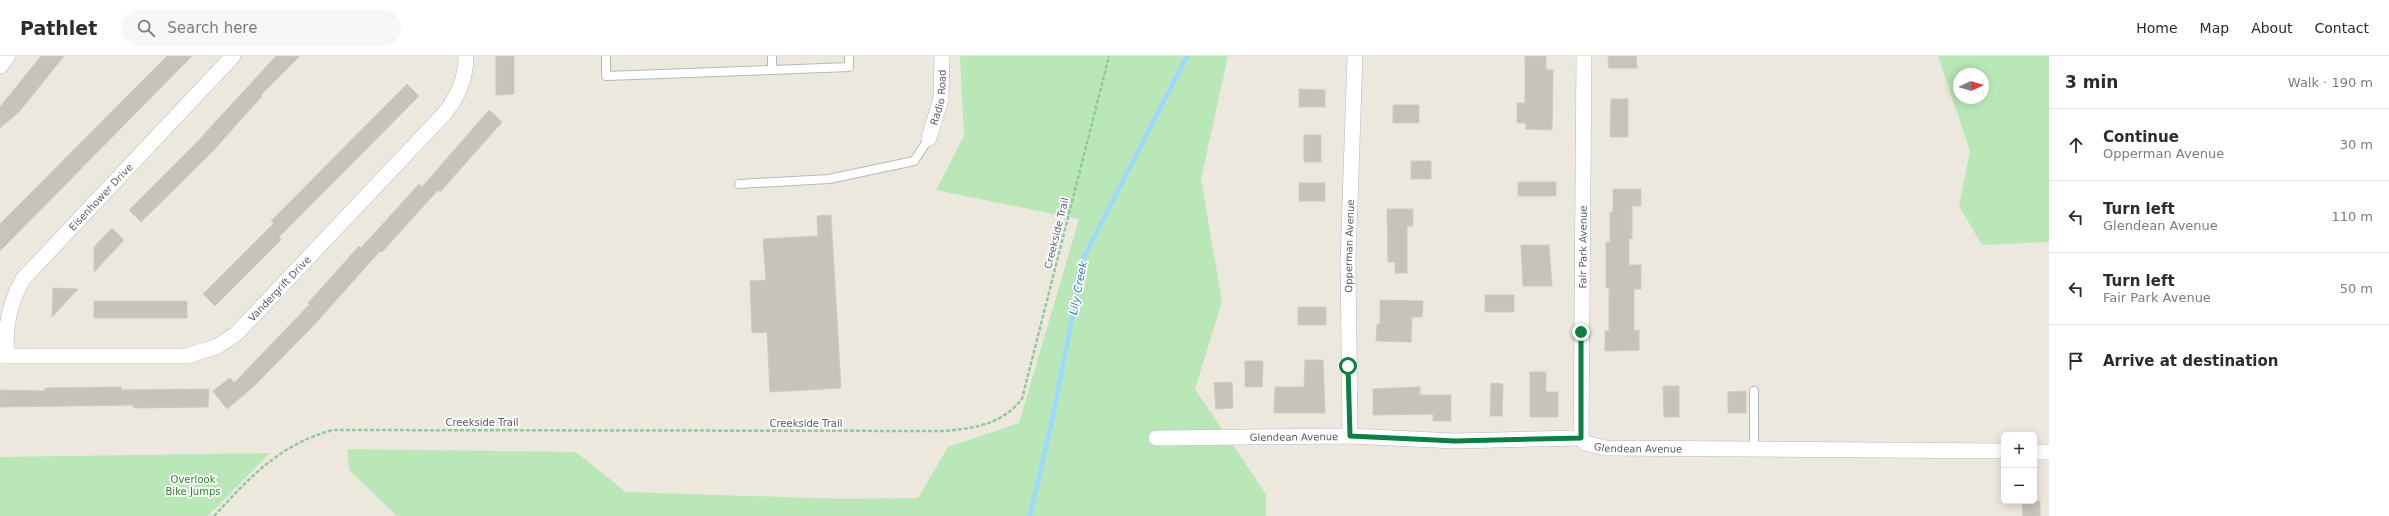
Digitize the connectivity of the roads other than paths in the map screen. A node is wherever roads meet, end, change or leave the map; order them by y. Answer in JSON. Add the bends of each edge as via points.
{"nodes":[{"id":1,"x":8,"y":56,"type":"edge"},
{"id":2,"x":233,"y":56,"type":"edge"},
{"id":3,"x":466,"y":56,"type":"edge"},
{"id":4,"x":606,"y":56,"type":"edge"},
{"id":5,"x":772,"y":56,"type":"edge"},
{"id":6,"x":849,"y":56,"type":"edge"},
{"id":7,"x":942,"y":56,"type":"edge"},
{"id":8,"x":1355,"y":56,"type":"edge"},
{"id":9,"x":1584,"y":56,"type":"edge"},
{"id":10,"x":0,"y":66,"type":"edge"},
{"id":11,"x":772,"y":70,"type":"junction"},
{"id":12,"x":929,"y":138,"type":"joint"},
{"id":13,"x":738,"y":184,"type":"dead end"},
{"id":14,"x":3,"y":356,"type":"edge"},
{"id":15,"x":1754,"y":391,"type":"dead end"},
{"id":16,"x":1350,"y":436,"type":"junction"},
{"id":17,"x":1156,"y":438,"type":"dead end"},
{"id":18,"x":1581,"y":438,"type":"junction"},
{"id":19,"x":1754,"y":450,"type":"junction"},
{"id":20,"x":2001,"y":451,"type":"edge"},
{"id":21,"x":2037,"y":452,"type":"edge"},
{"id":22,"x":2049,"y":452,"type":"edge"}],
"edges":[{"from":1,"to":10,"type":"street"},
{"from":2,"to":14,"type":"street","name":"Eisenhower Drive","via":[[22,280],[9,312]]},
{"from":3,"to":14,"type":"street","name":"Vandergrift Drive","via":[[460,90],[444,114],[236,334],[218,346],[187,356]]},
{"from":4,"to":11,"type":"lane","via":[[606,76]]},
{"from":5,"to":11,"type":"lane"},
{"from":6,"to":11,"type":"lane","via":[[849,67]]},
{"from":7,"to":12,"type":"street","name":"Radio Road","via":[[941,99]]},
{"from":8,"to":16,"type":"street","name":"Opperman Avenue","via":[[1348,260]]},
{"from":9,"to":18,"type":"street","name":"Fair Park Avenue"},
{"from":12,"to":13,"type":"lane","via":[[914,161],[829,179]]},
{"from":15,"to":19,"type":"lane"},
{"from":16,"to":17,"type":"street","name":"Glendean Avenue"},
{"from":16,"to":18,"type":"street","name":"Glendean Avenue","via":[[1455,441]]},
{"from":18,"to":19,"type":"street","name":"Glendean Avenue","via":[[1585,443],[1605,448]]},
{"from":19,"to":20,"type":"street","name":"Glendean Avenue"},
{"from":21,"to":22,"type":"street"}]}
